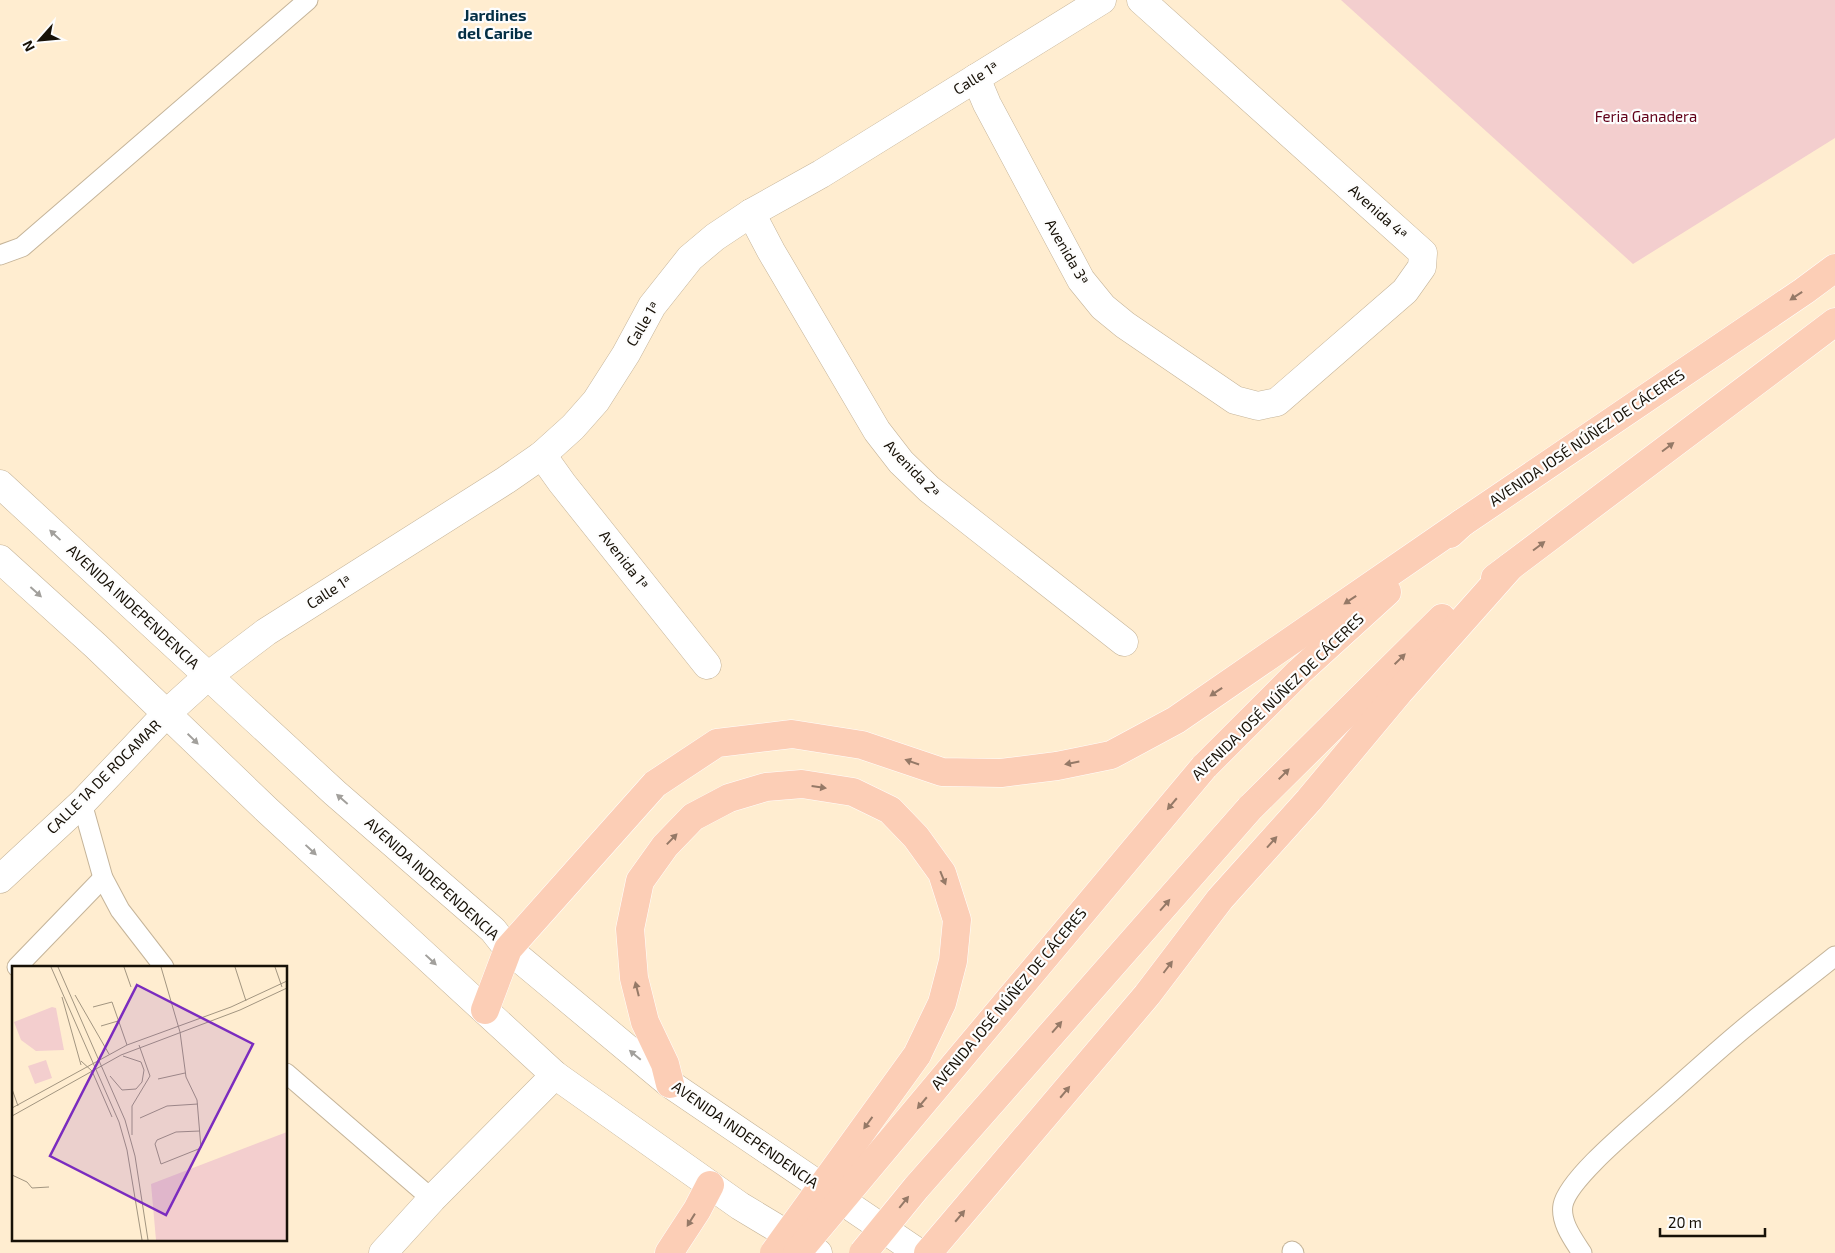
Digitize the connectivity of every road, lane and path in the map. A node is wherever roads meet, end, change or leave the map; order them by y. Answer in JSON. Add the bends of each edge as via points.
{"nodes":[{"id":1,"x":308,"y":0,"type":"edge"},
{"id":2,"x":1102,"y":0,"type":"edge"},
{"id":3,"x":1141,"y":0,"type":"edge"},
{"id":4,"x":976,"y":78,"type":"junction"},
{"id":5,"x":751,"y":213,"type":"junction"},
{"id":6,"x":0,"y":255,"type":"edge"},
{"id":7,"x":1835,"y":268,"type":"edge"},
{"id":8,"x":1835,"y":322,"type":"edge"},
{"id":9,"x":1235,"y":400,"type":"joint"},
{"id":10,"x":542,"y":455,"type":"junction"},
{"id":11,"x":0,"y":484,"type":"edge"},
{"id":12,"x":1462,"y":523,"type":"junction"},
{"id":13,"x":0,"y":559,"type":"edge"},
{"id":14,"x":1510,"y":567,"type":"junction"},
{"id":15,"x":1124,"y":642,"type":"dead end"},
{"id":16,"x":707,"y":665,"type":"dead end"},
{"id":17,"x":208,"y":676,"type":"junction"},
{"id":18,"x":166,"y":714,"type":"junction"},
{"id":19,"x":82,"y":803,"type":"junction"},
{"id":20,"x":103,"y":878,"type":"junction"},
{"id":21,"x":0,"y":879,"type":"edge"},
{"id":22,"x":508,"y":949,"type":"junction"},
{"id":23,"x":1835,"y":956,"type":"edge"},
{"id":24,"x":18,"y":966,"type":"edge"},
{"id":25,"x":163,"y":966,"type":"edge"},
{"id":26,"x":485,"y":1010,"type":"junction"},
{"id":27,"x":288,"y":1074,"type":"edge"},
{"id":28,"x":555,"y":1075,"type":"junction"},
{"id":29,"x":670,"y":1084,"type":"junction"},
{"id":30,"x":710,"y":1186,"type":"junction"},
{"id":31,"x":432,"y":1199,"type":"junction"},
{"id":32,"x":384,"y":1253,"type":"edge"},
{"id":33,"x":670,"y":1253,"type":"edge"},
{"id":34,"x":774,"y":1253,"type":"edge"},
{"id":35,"x":797,"y":1253,"type":"edge"},
{"id":36,"x":818,"y":1253,"type":"edge"},
{"id":37,"x":863,"y":1253,"type":"edge"},
{"id":38,"x":919,"y":1253,"type":"edge"},
{"id":39,"x":928,"y":1253,"type":"edge"},
{"id":40,"x":1582,"y":1253,"type":"edge"}],
"edges":[{"from":1,"to":6,"type":"lane","via":[[22,247]]},
{"from":2,"to":4,"type":"street","name":"Calle 1ª"},
{"from":3,"to":9,"type":"street","name":"Avenida 4ª","via":[[1423,253],[1422,267],[1405,291],[1277,402],[1258,406]]},
{"from":4,"to":5,"type":"street","name":"Calle 1ª","via":[[821,174]]},
{"from":4,"to":9,"type":"street","name":"Avenida 3ª","via":[[1081,280],[1103,307],[1125,325]]},
{"from":5,"to":10,"type":"street","name":"Calle 1ª","via":[[690,258],[652,306],[596,401]]},
{"from":5,"to":15,"type":"street","name":"Avenida 2ª","via":[[877,431],[901,462],[929,489]]},
{"from":7,"to":12,"type":"main road","name":"AVENIDA JOSÉ NÚÑEZ DE CÁCERES","one_way":true},
{"from":14,"to":8,"type":"main road","one_way":true},
{"from":10,"to":16,"type":"street","name":"Avenida 1ª"},
{"from":10,"to":17,"type":"street","name":"Calle 1ª","via":[[266,632]]},
{"from":17,"to":11,"type":"street","name":"AVENIDA INDEPENDENCIA","one_way":true},
{"from":12,"to":22,"type":"main road","one_way":true,"via":[[1176,720],[1111,755],[1001,773],[942,772],[862,745],[792,734],[717,743],[655,784]]},
{"from":12,"to":35,"type":"main road","name":"AVENIDA JOSÉ NÚÑEZ DE CÁCERES","one_way":true,"bridge":true,"via":[[1299,672],[1204,767]]},
{"from":13,"to":18,"type":"street","one_way":true},
{"from":37,"to":14,"type":"main road","one_way":true,"bridge":true,"via":[[916,1188],[1250,808],[1446,614]]},
{"from":39,"to":14,"type":"main road","one_way":true,"via":[[1147,995],[1220,899]]},
{"from":17,"to":18,"type":"street","name":"CALLE 1A DE ROCAMAR"},
{"from":22,"to":17,"type":"street","name":"AVENIDA INDEPENDENCIA","one_way":true,"via":[[493,930],[335,793]]},
{"from":18,"to":19,"type":"street","name":"CALLE 1A DE ROCAMAR"},
{"from":18,"to":26,"type":"street","one_way":true},
{"from":19,"to":20,"type":"lane"},
{"from":19,"to":21,"type":"street","name":"CALLE 1A DE ROCAMAR"},
{"from":20,"to":24,"type":"lane"},
{"from":20,"to":25,"type":"lane","via":[[120,910]]},
{"from":22,"to":26,"type":"main road"},
{"from":29,"to":22,"type":"street","name":"AVENIDA INDEPENDENCIA","one_way":true},
{"from":23,"to":40,"type":"lane","via":[[1743,1029],[1610,1146],[1567,1194],[1562,1214]]},
{"from":26,"to":28,"type":"street"},
{"from":27,"to":31,"type":"lane"},
{"from":28,"to":30,"type":"street"},
{"from":28,"to":31,"type":"street"},
{"from":29,"to":34,"type":"main road","one_way":true,"bridge":true,"via":[[666,1064],[645,1022],[634,978],[630,929],[640,881],[665,846],[693,817],[730,798],[766,787],[802,784],[853,792],[890,810],[916,837],[942,874],[957,920],[953,961],[942,1003],[916,1055]]},
{"from":29,"to":38,"type":"street","name":"AVENIDA INDEPENDENCIA"},
{"from":30,"to":33,"type":"main road","one_way":true},
{"from":30,"to":36,"type":"street"},
{"from":31,"to":32,"type":"street"}]}
